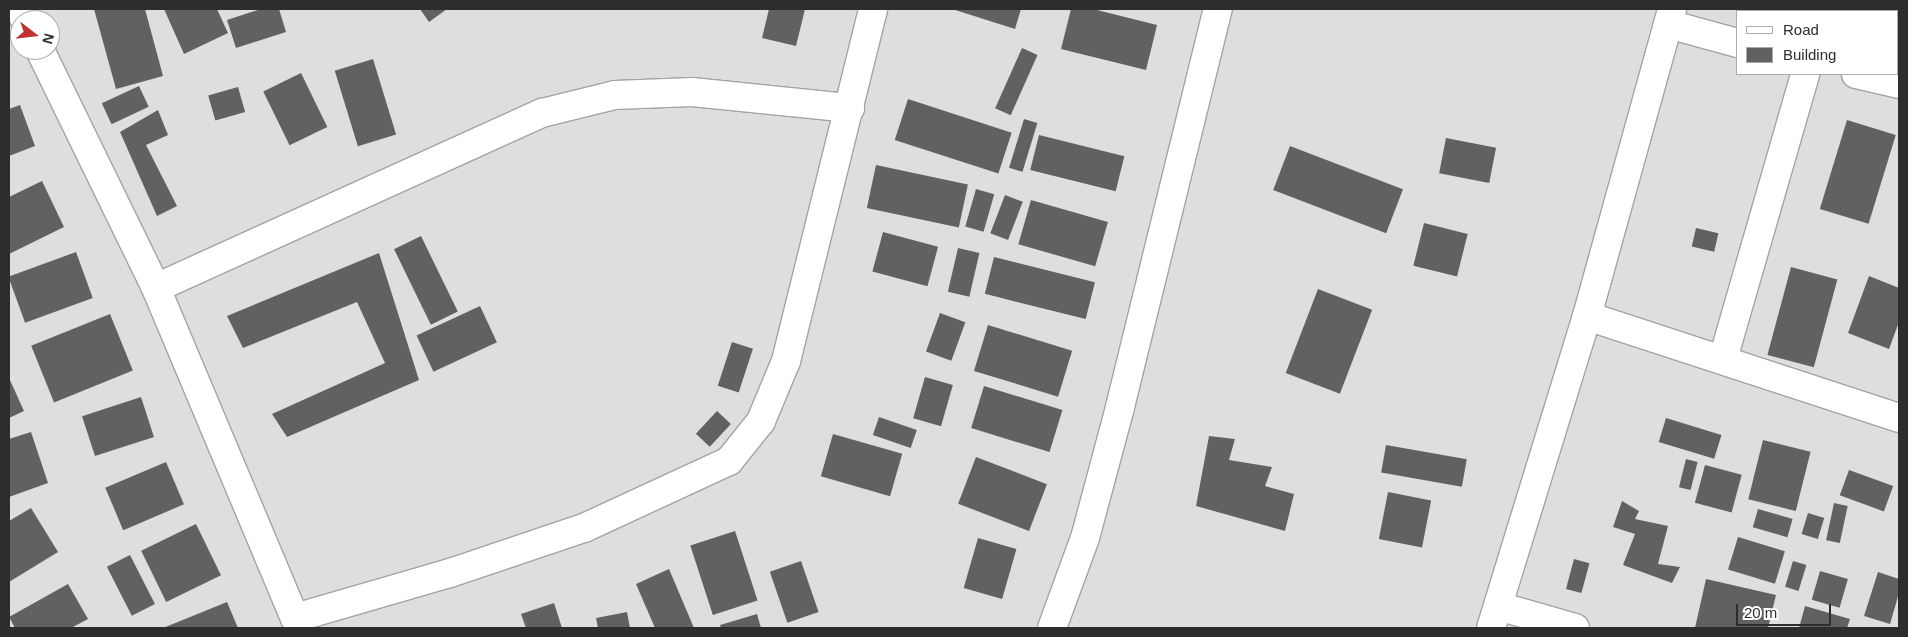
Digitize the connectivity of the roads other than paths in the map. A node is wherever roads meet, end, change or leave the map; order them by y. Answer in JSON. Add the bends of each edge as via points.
{"nodes":[{"id":1,"x":873,"y":9,"type":"edge"},
{"id":2,"x":1218,"y":9,"type":"edge"},
{"id":3,"x":1670,"y":17,"type":"edge"},
{"id":4,"x":1736,"y":43,"type":"edge"},
{"id":5,"x":45,"y":60,"type":"edge"},
{"id":6,"x":1805,"y":75,"type":"edge"},
{"id":7,"x":1860,"y":75,"type":"edge"},
{"id":8,"x":1899,"y":84,"type":"edge"},
{"id":9,"x":850,"y":108,"type":"junction"},
{"id":10,"x":156,"y":288,"type":"junction"},
{"id":11,"x":1587,"y":316,"type":"junction"},
{"id":12,"x":1723,"y":358,"type":"junction"},
{"id":13,"x":1899,"y":418,"type":"edge"},
{"id":14,"x":1494,"y":617,"type":"edge"},
{"id":15,"x":297,"y":623,"type":"edge"},
{"id":16,"x":1052,"y":628,"type":"edge"},
{"id":17,"x":1575,"y":628,"type":"edge"}],
"edges":[{"from":1,"to":9,"type":"street"},
{"from":2,"to":16,"type":"street","via":[[1085,538]]},
{"from":3,"to":4,"type":"street"},
{"from":3,"to":11,"type":"street"},
{"from":5,"to":10,"type":"street"},
{"from":6,"to":12,"type":"street"},
{"from":7,"to":8,"type":"street"},
{"from":9,"to":10,"type":"street","via":[[692,92],[615,95],[542,112]]},
{"from":9,"to":15,"type":"street","via":[[786,361],[761,421],[729,461],[584,528]]},
{"from":10,"to":15,"type":"street"},
{"from":11,"to":12,"type":"street"},
{"from":11,"to":14,"type":"street"},
{"from":12,"to":13,"type":"street"},
{"from":14,"to":17,"type":"street"}]}
